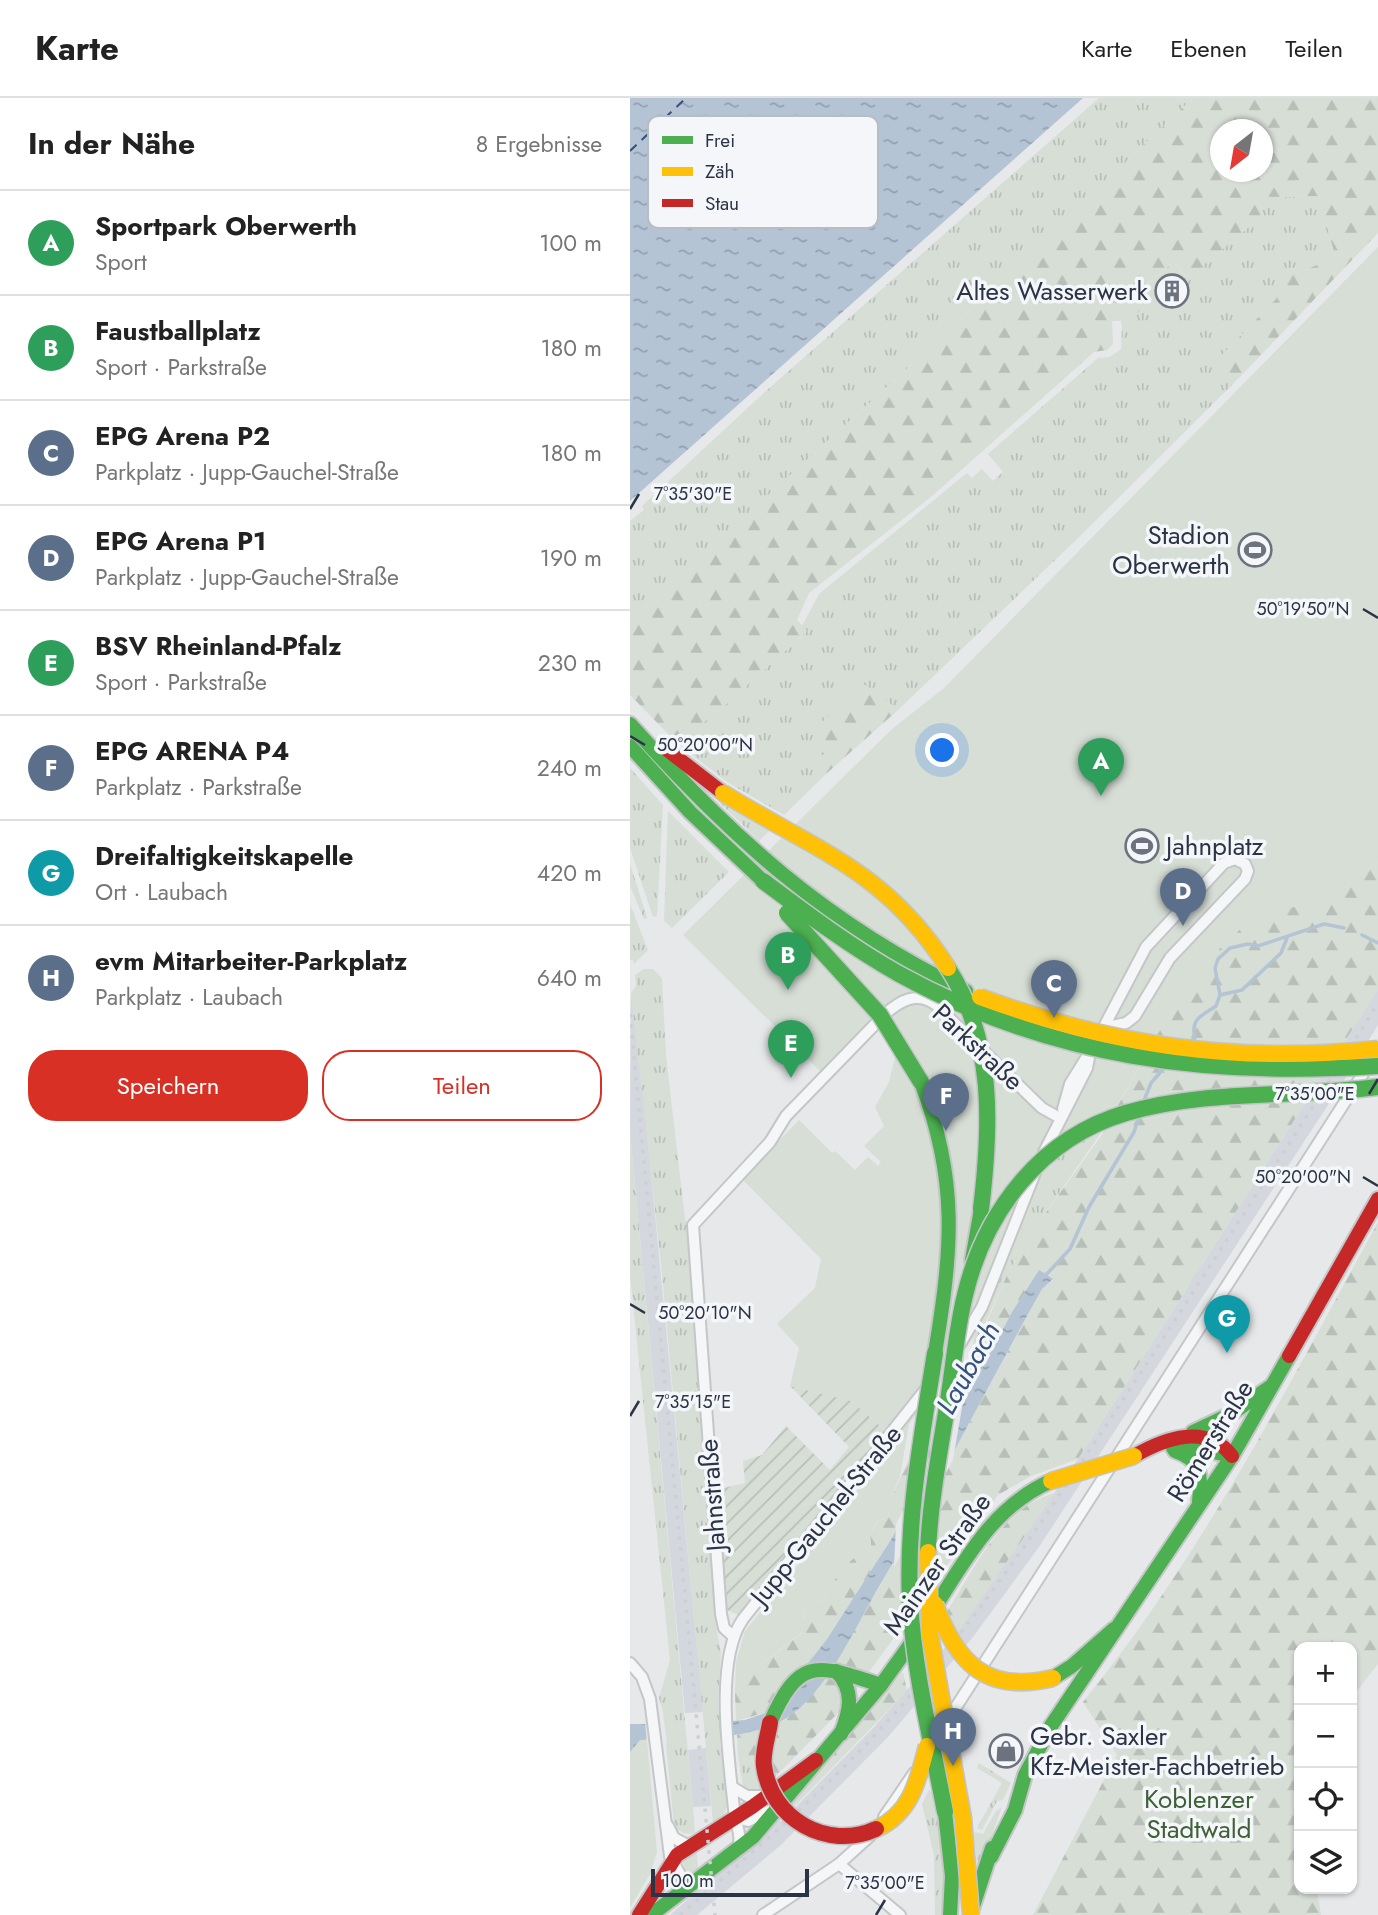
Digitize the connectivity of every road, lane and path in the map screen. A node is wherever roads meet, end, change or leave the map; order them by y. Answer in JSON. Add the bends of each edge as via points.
{"nodes":[{"id":1,"x":630,"y":712,"type":"edge"},
{"id":2,"x":630,"y":724,"type":"edge"},
{"id":3,"x":630,"y":746,"type":"edge"},
{"id":4,"x":763,"y":881,"type":"junction"},
{"id":5,"x":1103,"y":1028,"type":"junction"},
{"id":6,"x":1378,"y":1049,"type":"edge"},
{"id":7,"x":1378,"y":1066,"type":"edge"},
{"id":8,"x":1378,"y":1087,"type":"edge"},
{"id":9,"x":1061,"y":1114,"type":"junction"},
{"id":10,"x":1378,"y":1199,"type":"edge"},
{"id":11,"x":694,"y":1225,"type":"joint"},
{"id":12,"x":969,"y":1278,"type":"junction"},
{"id":13,"x":1275,"y":1383,"type":"junction"},
{"id":14,"x":1185,"y":1438,"type":"junction"},
{"id":15,"x":1166,"y":1449,"type":"junction"},
{"id":16,"x":1134,"y":1456,"type":"junction"},
{"id":17,"x":1232,"y":1456,"type":"junction"},
{"id":18,"x":1198,"y":1508,"type":"junction"},
{"id":19,"x":927,"y":1577,"type":"junction"},
{"id":20,"x":1114,"y":1629,"type":"junction"},
{"id":21,"x":733,"y":1636,"type":"junction"},
{"id":22,"x":630,"y":1664,"type":"edge"},
{"id":23,"x":835,"y":1670,"type":"junction"},
{"id":24,"x":881,"y":1685,"type":"junction"},
{"id":25,"x":929,"y":1731,"type":"junction"},
{"id":26,"x":841,"y":1734,"type":"junction"},
{"id":27,"x":819,"y":1758,"type":"junction"},
{"id":28,"x":732,"y":1787,"type":"junction"},
{"id":29,"x":768,"y":1795,"type":"junction"},
{"id":30,"x":782,"y":1804,"type":"junction"},
{"id":31,"x":663,"y":1813,"type":"junction"},
{"id":32,"x":736,"y":1818,"type":"junction"},
{"id":33,"x":689,"y":1846,"type":"junction"},
{"id":34,"x":738,"y":1851,"type":"junction"},
{"id":35,"x":671,"y":1861,"type":"junction"},
{"id":36,"x":839,"y":1864,"type":"junction"},
{"id":37,"x":698,"y":1882,"type":"junction"},
{"id":38,"x":639,"y":1915,"type":"edge"},
{"id":39,"x":651,"y":1915,"type":"edge"},
{"id":40,"x":763,"y":1915,"type":"edge"},
{"id":41,"x":900,"y":1915,"type":"edge"},
{"id":42,"x":950,"y":1915,"type":"edge"},
{"id":43,"x":970,"y":1915,"type":"edge"}],
"edges":[{"from":1,"to":12,"type":"main road","bridge":true,"via":[[674,756],[723,793],[874,882],[943,958],[969,1013],[987,1086],[988,1152]]},
{"from":2,"to":6,"type":"main road","bridge":true,"via":[[716,817],[788,883],[864,937],[962,990],[1065,1027],[1185,1051],[1287,1056]]},
{"from":3,"to":4,"type":"main road"},
{"from":4,"to":7,"type":"main road","bridge":true,"via":[[821,927],[891,971],[958,1004],[1042,1036],[1135,1059],[1204,1068],[1280,1072]]},
{"from":4,"to":25,"type":"main road","bridge":true,"via":[[892,1032],[925,1091],[946,1157],[953,1212],[950,1256],[915,1479],[909,1553],[910,1604]]},
{"from":5,"to":5,"type":"street","name":"Jupp-Gauchel-Straße","via":[[1126,1023],[1139,1012],[1170,958],[1245,879],[1245,864],[1235,859],[1224,863],[1149,943]]},
{"from":5,"to":9,"type":"street","name":"Jupp-Gauchel-Straße","via":[[1070,1084]]},
{"from":6,"to":36,"type":"street","via":[[1300,1178],[905,1787],[868,1838]]},
{"from":8,"to":12,"type":"main road","bridge":true,"via":[[1185,1101],[1132,1111],[1092,1126],[1052,1150],[1016,1186]]},
{"from":9,"to":11,"type":"street","name":"Parkstraße","via":[[1041,1108],[935,1004],[918,997],[904,1000],[786,1116],[770,1142]]},
{"from":9,"to":21,"type":"street","name":"Jupp-Gauchel-Straße","via":[[967,1336]]},
{"from":10,"to":13,"type":"main road","name":"Römerstraße"},
{"from":11,"to":21,"type":"street","name":"Jahnstraße","via":[[721,1614],[724,1628]]},
{"from":12,"to":19,"type":"main road","bridge":true,"via":[[932,1496]]},
{"from":13,"to":14,"type":"main road","via":[[1231,1414]]},
{"from":13,"to":17,"type":"main road","name":"Römerstraße"},
{"from":14,"to":16,"type":"main road","name":"Mainzer Straße"},
{"from":14,"to":17,"type":"main road","name":"Mainzer Straße","via":[[1215,1437]]},
{"from":15,"to":16,"type":"main road","name":"Mainzer Straße"},
{"from":15,"to":17,"type":"main road","name":"Mainzer Straße","via":[[1190,1447]]},
{"from":15,"to":18,"type":"main road","via":[[1188,1454],[1199,1465]]},
{"from":16,"to":24,"type":"main road","name":"Mainzer Straße","bridge":true,"via":[[1022,1493],[1000,1512]]},
{"from":17,"to":18,"type":"main road","name":"Römerstraße"},
{"from":18,"to":20,"type":"main road","name":"Römerstraße"},
{"from":19,"to":20,"type":"main road","bridge":true,"via":[[947,1637],[967,1663],[986,1676],[1009,1683],[1053,1678]]},
{"from":19,"to":43,"type":"main road","bridge":true,"via":[[931,1639],[966,1835]]},
{"from":20,"to":43,"type":"main road","via":[[1051,1726],[1017,1793],[1015,1810],[990,1857]]},
{"from":21,"to":28,"type":"street","name":"Jupp-Gauchel-Straße","via":[[727,1668]]},
{"from":22,"to":31,"type":"street","via":[[642,1677],[654,1718]]},
{"from":23,"to":24,"type":"main road"},
{"from":23,"to":25,"type":"main road","bridge":true,"via":[[817,1669],[794,1683],[775,1710],[765,1738],[763,1761],[769,1788],[782,1810],[799,1824],[821,1835],[844,1838],[889,1825],[909,1807],[920,1787]]},
{"from":23,"to":26,"type":"main road","via":[[852,1695]]},
{"from":24,"to":26,"type":"main road","name":"Mainzer Straße"},
{"from":25,"to":42,"type":"main road","bridge":true,"via":[[945,1812],[952,1876]]},
{"from":26,"to":27,"type":"main road","name":"Mainzer Straße"},
{"from":27,"to":29,"type":"main road","name":"Mainzer Straße"},
{"from":27,"to":30,"type":"main road","name":"Mainzer Straße"},
{"from":28,"to":29,"type":"street","via":[[747,1797]]},
{"from":28,"to":32,"type":"street","name":"Jupp-Gauchel-Straße"},
{"from":29,"to":32,"type":"main road","name":"Mainzer Straße"},
{"from":30,"to":32,"type":"street","name":"Mainzer Straße","via":[[748,1821]]},
{"from":30,"to":34,"type":"main road","name":"Mainzer Straße"},
{"from":31,"to":33,"type":"street","via":[[674,1838]]},
{"from":31,"to":35,"type":"street"},
{"from":32,"to":33,"type":"main road","name":"Mainzer Straße"},
{"from":32,"to":34,"type":"street","name":"Jupp-Gauchel-Straße"},
{"from":33,"to":35,"type":"main road","name":"Mainzer Straße"},
{"from":34,"to":37,"type":"main road","name":"Mainzer Straße"},
{"from":35,"to":37,"type":"street","via":[[682,1878]]},
{"from":35,"to":38,"type":"main road","name":"Mainzer Straße"},
{"from":36,"to":40,"type":"street"},
{"from":36,"to":41,"type":"street"},
{"from":37,"to":39,"type":"main road","name":"Mainzer Straße"}]}
